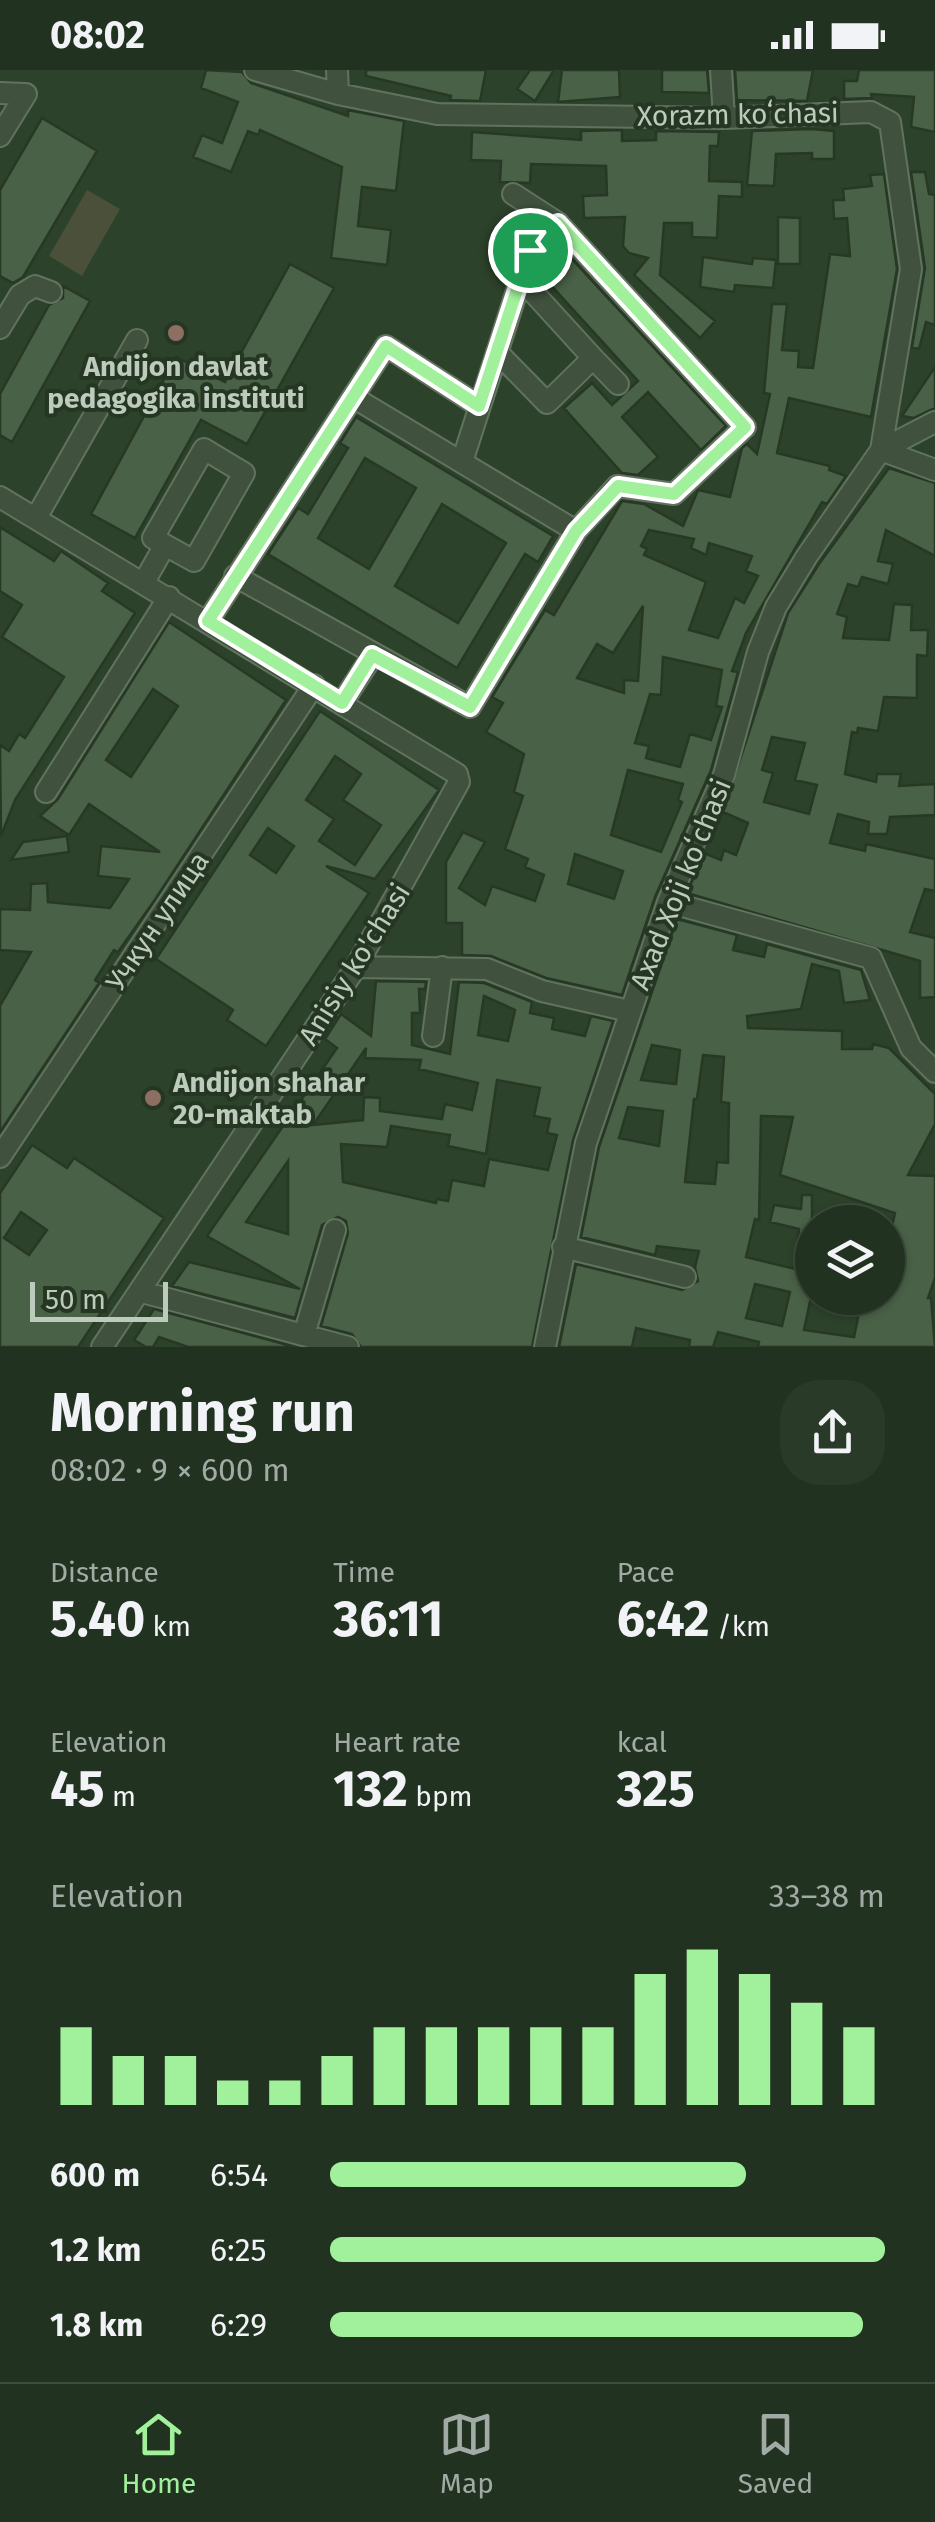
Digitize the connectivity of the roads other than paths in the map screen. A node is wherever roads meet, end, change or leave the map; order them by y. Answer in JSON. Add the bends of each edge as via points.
{"nodes":[{"id":1,"x":255,"y":70,"type":"edge"},
{"id":2,"x":338,"y":70,"type":"edge"},
{"id":3,"x":721,"y":70,"type":"edge"},
{"id":4,"x":0,"y":92,"type":"edge"},
{"id":5,"x":338,"y":94,"type":"junction"},
{"id":6,"x":724,"y":118,"type":"junction"},
{"id":7,"x":0,"y":136,"type":"edge"},
{"id":8,"x":513,"y":194,"type":"dead end"},
{"id":9,"x":558,"y":223,"type":"junction"},
{"id":10,"x":521,"y":279,"type":"junction"},
{"id":11,"x":52,"y":292,"type":"dead end"},
{"id":12,"x":0,"y":328,"type":"edge"},
{"id":13,"x":137,"y":340,"type":"dead end"},
{"id":14,"x":497,"y":352,"type":"junction"},
{"id":15,"x":594,"y":358,"type":"junction"},
{"id":16,"x":618,"y":384,"type":"dead end"},
{"id":17,"x":354,"y":397,"type":"junction"},
{"id":18,"x":479,"y":406,"type":"junction"},
{"id":19,"x":935,"y":422,"type":"edge"},
{"id":20,"x":881,"y":450,"type":"junction"},
{"id":21,"x":462,"y":462,"type":"junction"},
{"id":22,"x":935,"y":470,"type":"edge"},
{"id":23,"x":2,"y":503,"type":"edge"},
{"id":24,"x":36,"y":518,"type":"junction"},
{"id":25,"x":576,"y":531,"type":"junction"},
{"id":26,"x":166,"y":545,"type":"junction"},
{"id":27,"x":236,"y":576,"type":"junction"},
{"id":28,"x":144,"y":582,"type":"junction"},
{"id":29,"x":169,"y":596,"type":"junction"},
{"id":30,"x":208,"y":621,"type":"junction"},
{"id":31,"x":372,"y":655,"type":"junction"},
{"id":32,"x":314,"y":686,"type":"junction"},
{"id":33,"x":342,"y":703,"type":"junction"},
{"id":34,"x":46,"y":792,"type":"dead end"},
{"id":35,"x":668,"y":902,"type":"junction"},
{"id":36,"x":356,"y":967,"type":"junction"},
{"id":37,"x":442,"y":967,"type":"junction"},
{"id":38,"x":629,"y":1011,"type":"junction"},
{"id":39,"x":433,"y":1036,"type":"dead end"},
{"id":40,"x":935,"y":1072,"type":"edge"},
{"id":41,"x":0,"y":1157,"type":"edge"},
{"id":42,"x":335,"y":1230,"type":"dead end"},
{"id":43,"x":563,"y":1247,"type":"junction"},
{"id":44,"x":686,"y":1277,"type":"dead end"},
{"id":45,"x":142,"y":1292,"type":"junction"},
{"id":46,"x":304,"y":1336,"type":"junction"},
{"id":47,"x":102,"y":1347,"type":"edge"},
{"id":48,"x":348,"y":1347,"type":"edge"},
{"id":49,"x":545,"y":1347,"type":"edge"}],
"edges":[{"from":1,"to":5,"type":"street","name":"Xorazm koʻchasi"},
{"from":2,"to":5,"type":"street"},
{"from":3,"to":6,"type":"street"},
{"from":4,"to":7,"type":"street","via":[[26,94]]},
{"from":5,"to":6,"type":"street","name":"Xorazm koʻchasi","via":[[437,114]]},
{"from":6,"to":20,"type":"street","name":"Xorazm koʻchasi","via":[[871,112],[890,122],[912,269]]},
{"from":8,"to":9,"type":"street"},
{"from":9,"to":10,"type":"street","via":[[530,250]]},
{"from":9,"to":25,"type":"street","via":[[745,427],[674,494],[618,486]]},
{"from":10,"to":14,"type":"street"},
{"from":10,"to":15,"type":"street"},
{"from":11,"to":12,"type":"street","via":[[35,286],[20,296]]},
{"from":13,"to":24,"type":"street"},
{"from":14,"to":15,"type":"street","via":[[547,404]]},
{"from":14,"to":18,"type":"street"},
{"from":15,"to":16,"type":"street"},
{"from":17,"to":18,"type":"street","via":[[386,346]]},
{"from":17,"to":21,"type":"street"},
{"from":17,"to":27,"type":"street"},
{"from":18,"to":21,"type":"street"},
{"from":19,"to":20,"type":"street"},
{"from":20,"to":22,"type":"street"},
{"from":20,"to":35,"type":"street","name":"Axad Xoji koʻchasi","via":[[776,608],[724,775]]},
{"from":21,"to":25,"type":"street"},
{"from":23,"to":24,"type":"street"},
{"from":24,"to":28,"type":"street"},
{"from":25,"to":31,"type":"street","via":[[470,707]]},
{"from":26,"to":26,"type":"street","via":[[153,538],[204,450],[244,472],[194,561]]},
{"from":26,"to":28,"type":"street"},
{"from":27,"to":30,"type":"street"},
{"from":27,"to":31,"type":"street"},
{"from":28,"to":29,"type":"street"},
{"from":29,"to":30,"type":"street"},
{"from":29,"to":34,"type":"street"},
{"from":30,"to":32,"type":"street"},
{"from":31,"to":33,"type":"street"},
{"from":32,"to":33,"type":"street"},
{"from":32,"to":41,"type":"street","name":"Учкун улица"},
{"from":33,"to":36,"type":"street","name":"Anisiy ko'chasi","via":[[457,774],[457,792]]},
{"from":35,"to":38,"type":"street","name":"Axad Xoji koʻchasi"},
{"from":35,"to":40,"type":"street","via":[[871,958],[911,1048]]},
{"from":36,"to":37,"type":"street"},
{"from":36,"to":45,"type":"street","name":"Anisiy ko'chasi"},
{"from":37,"to":38,"type":"street","via":[[487,968],[542,992]]},
{"from":37,"to":39,"type":"street"},
{"from":38,"to":43,"type":"street","name":"Axad Xoji koʻchasi","via":[[586,1143]]},
{"from":42,"to":46,"type":"street"},
{"from":43,"to":44,"type":"street"},
{"from":43,"to":49,"type":"street","name":"Axad Xoji koʻchasi"},
{"from":45,"to":46,"type":"street"},
{"from":45,"to":47,"type":"street","name":"Anisiy ko'chasi"},
{"from":46,"to":48,"type":"street"}]}
